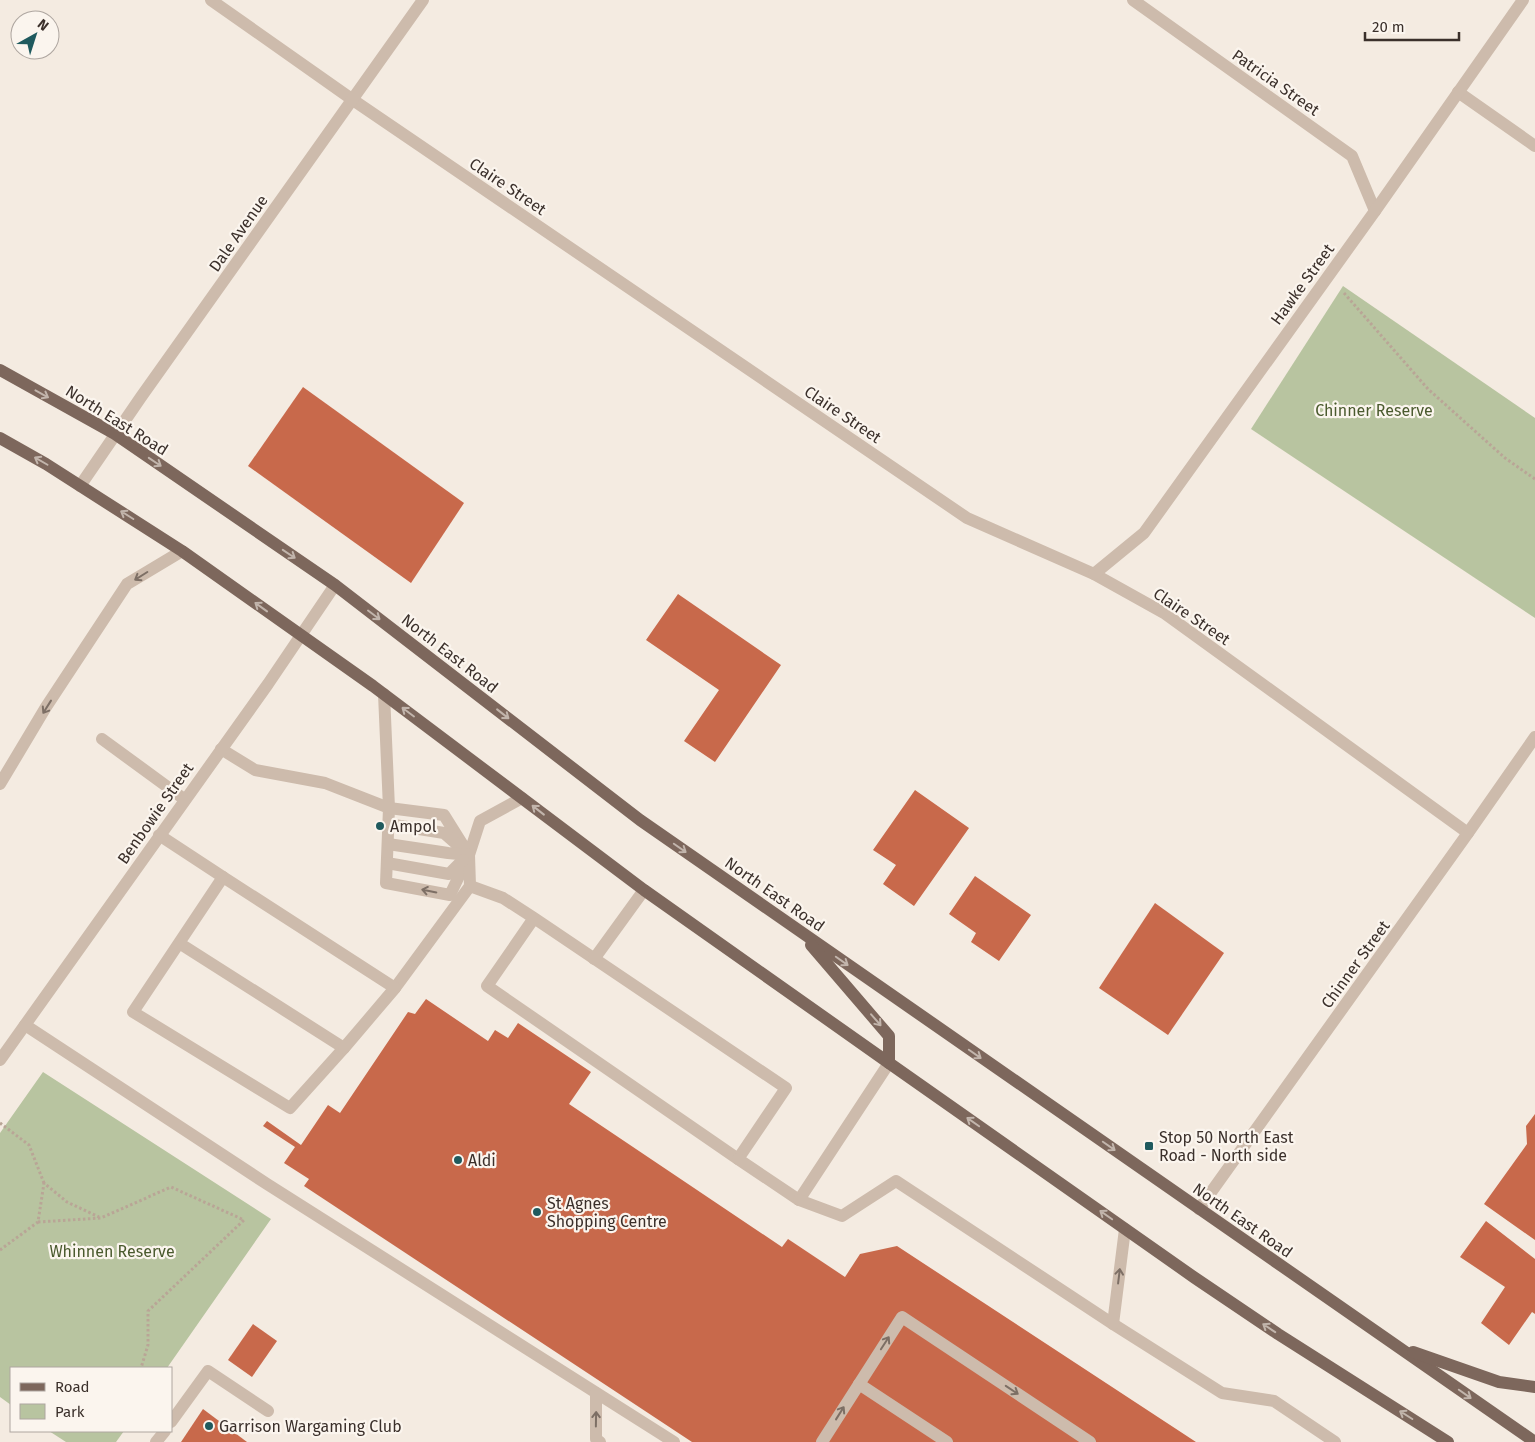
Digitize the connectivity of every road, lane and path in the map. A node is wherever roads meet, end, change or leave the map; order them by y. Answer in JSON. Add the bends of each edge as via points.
{"nodes":[{"id":1,"x":211,"y":0,"type":"edge"},
{"id":2,"x":423,"y":0,"type":"edge"},
{"id":3,"x":1133,"y":0,"type":"edge"},
{"id":4,"x":1523,"y":0,"type":"edge"},
{"id":5,"x":1458,"y":92,"type":"junction"},
{"id":6,"x":352,"y":100,"type":"junction"},
{"id":7,"x":1535,"y":146,"type":"edge"},
{"id":8,"x":1375,"y":211,"type":"junction"},
{"id":9,"x":1328,"y":276,"type":"junction"},
{"id":10,"x":0,"y":370,"type":"edge"},
{"id":11,"x":115,"y":434,"type":"junction"},
{"id":12,"x":0,"y":438,"type":"edge"},
{"id":13,"x":1535,"y":479,"type":"edge"},
{"id":14,"x":80,"y":486,"type":"junction"},
{"id":15,"x":182,"y":550,"type":"junction"},
{"id":16,"x":1094,"y":574,"type":"junction"},
{"id":17,"x":335,"y":585,"type":"junction"},
{"id":18,"x":301,"y":635,"type":"junction"},
{"id":19,"x":384,"y":694,"type":"junction"},
{"id":20,"x":1535,"y":737,"type":"edge"},
{"id":21,"x":102,"y":740,"type":"dead end"},
{"id":22,"x":221,"y":749,"type":"junction"},
{"id":23,"x":0,"y":784,"type":"edge"},
{"id":24,"x":522,"y":798,"type":"junction"},
{"id":25,"x":184,"y":799,"type":"junction"},
{"id":26,"x":389,"y":808,"type":"junction"},
{"id":27,"x":388,"y":824,"type":"junction"},
{"id":28,"x":1468,"y":833,"type":"junction"},
{"id":29,"x":159,"y":836,"type":"junction"},
{"id":30,"x":388,"y":844,"type":"junction"},
{"id":31,"x":469,"y":855,"type":"junction"},
{"id":32,"x":387,"y":863,"type":"junction"},
{"id":33,"x":223,"y":877,"type":"junction"},
{"id":34,"x":470,"y":886,"type":"junction"},
{"id":35,"x":644,"y":890,"type":"junction"},
{"id":36,"x":534,"y":918,"type":"junction"},
{"id":37,"x":798,"y":930,"type":"junction"},
{"id":38,"x":179,"y":943,"type":"junction"},
{"id":39,"x":594,"y":959,"type":"junction"},
{"id":40,"x":395,"y":988,"type":"junction"},
{"id":41,"x":25,"y":1025,"type":"junction"},
{"id":42,"x":344,"y":1048,"type":"junction"},
{"id":43,"x":0,"y":1060,"type":"edge"},
{"id":44,"x":889,"y":1063,"type":"junction"},
{"id":45,"x":0,"y":1123,"type":"edge"},
{"id":46,"x":738,"y":1159,"type":"junction"},
{"id":47,"x":44,"y":1183,"type":"junction"},
{"id":48,"x":799,"y":1200,"type":"junction"},
{"id":49,"x":1199,"y":1209,"type":"junction"},
{"id":50,"x":101,"y":1218,"type":"junction"},
{"id":51,"x":38,"y":1222,"type":"junction"},
{"id":52,"x":1126,"y":1229,"type":"junction"},
{"id":53,"x":0,"y":1250,"type":"edge"},
{"id":54,"x":1113,"y":1324,"type":"junction"},
{"id":55,"x":1396,"y":1346,"type":"junction"},
{"id":56,"x":141,"y":1367,"type":"edge"},
{"id":57,"x":859,"y":1384,"type":"junction"},
{"id":58,"x":1535,"y":1387,"type":"edge"},
{"id":59,"x":596,"y":1393,"type":"junction"},
{"id":60,"x":268,"y":1410,"type":"dead end"},
{"id":61,"x":172,"y":1421,"type":"edge"},
{"id":62,"x":600,"y":1442,"type":"edge"},
{"id":63,"x":674,"y":1442,"type":"edge"},
{"id":64,"x":822,"y":1442,"type":"edge"},
{"id":65,"x":947,"y":1442,"type":"edge"},
{"id":66,"x":1090,"y":1442,"type":"edge"},
{"id":67,"x":1336,"y":1442,"type":"edge"},
{"id":68,"x":1447,"y":1442,"type":"edge"},
{"id":69,"x":1534,"y":1442,"type":"edge"}],
"edges":[{"from":1,"to":6,"type":"street","name":"Claire Street"},
{"from":2,"to":6,"type":"street","name":"Dale Avenue"},
{"from":3,"to":8,"type":"street","name":"Patricia Street","via":[[1352,156]]},
{"from":4,"to":5,"type":"street","name":"Hawke Street"},
{"from":5,"to":7,"type":"street"},
{"from":5,"to":8,"type":"street","name":"Hawke Street"},
{"from":6,"to":11,"type":"street","name":"Dale Avenue"},
{"from":6,"to":16,"type":"street","name":"Claire Street","via":[[967,518]]},
{"from":8,"to":9,"type":"street","name":"Hawke Street"},
{"from":9,"to":13,"type":"path","via":[[1428,389],[1505,458]]},
{"from":9,"to":16,"type":"street","name":"Hawke Street","via":[[1144,533]]},
{"from":10,"to":11,"type":"main road","name":"North East Road","one_way":true},
{"from":11,"to":14,"type":"street","name":"Dale Avenue"},
{"from":11,"to":17,"type":"main road","name":"North East Road","one_way":true},
{"from":14,"to":12,"type":"main road","one_way":true},
{"from":15,"to":14,"type":"main road","one_way":true},
{"from":18,"to":15,"type":"main road","one_way":true},
{"from":15,"to":23,"type":"street","one_way":true,"via":[[127,584]]},
{"from":16,"to":28,"type":"street","name":"Claire Street","via":[[1164,613]]},
{"from":17,"to":18,"type":"street","name":"Benbowie Street"},
{"from":17,"to":37,"type":"main road","name":"North East Road","one_way":true,"via":[[640,820]]},
{"from":18,"to":19,"type":"main road"},
{"from":18,"to":22,"type":"street","name":"Benbowie Street"},
{"from":24,"to":19,"type":"main road","one_way":true},
{"from":19,"to":26,"type":"street"},
{"from":20,"to":28,"type":"street","name":"Chinner Street"},
{"from":21,"to":25,"type":"street"},
{"from":22,"to":25,"type":"street","name":"Benbowie Street"},
{"from":22,"to":26,"type":"street","via":[[255,770],[325,783]]},
{"from":24,"to":31,"type":"street","via":[[480,821]]},
{"from":35,"to":24,"type":"main road","one_way":true},
{"from":25,"to":29,"type":"street","name":"Benbowie Street"},
{"from":26,"to":27,"type":"street"},
{"from":26,"to":31,"type":"street","via":[[444,815]]},
{"from":27,"to":30,"type":"street"},
{"from":27,"to":31,"type":"street","via":[[444,833]]},
{"from":28,"to":49,"type":"street","name":"Chinner Street"},
{"from":29,"to":33,"type":"street"},
{"from":29,"to":41,"type":"street","name":"Benbowie Street"},
{"from":30,"to":31,"type":"street"},
{"from":30,"to":32,"type":"street"},
{"from":31,"to":32,"type":"street","via":[[449,874]]},
{"from":31,"to":32,"type":"street","one_way":true,"via":[[450,895],[386,883]]},
{"from":31,"to":34,"type":"street"},
{"from":33,"to":38,"type":"street"},
{"from":33,"to":40,"type":"street"},
{"from":34,"to":36,"type":"street","via":[[503,898]]},
{"from":34,"to":40,"type":"street"},
{"from":35,"to":39,"type":"street"},
{"from":35,"to":44,"type":"main road"},
{"from":36,"to":39,"type":"street"},
{"from":36,"to":46,"type":"street","via":[[487,986]]},
{"from":37,"to":44,"type":"main road","one_way":true,"via":[[890,1036]]},
{"from":37,"to":49,"type":"main road","name":"North East Road","one_way":true},
{"from":38,"to":42,"type":"street"},
{"from":38,"to":42,"type":"street","via":[[133,1012],[290,1108]]},
{"from":39,"to":46,"type":"street","via":[[786,1088]]},
{"from":40,"to":42,"type":"street"},
{"from":41,"to":43,"type":"street","name":"Benbowie Street"},
{"from":41,"to":59,"type":"street","via":[[267,1184]]},
{"from":44,"to":48,"type":"street"},
{"from":52,"to":44,"type":"main road","one_way":true},
{"from":45,"to":47,"type":"path","via":[[29,1145]]},
{"from":46,"to":48,"type":"street"},
{"from":47,"to":50,"type":"path","via":[[67,1202]]},
{"from":47,"to":51,"type":"path"},
{"from":48,"to":54,"type":"street","via":[[842,1216],[896,1181]]},
{"from":49,"to":55,"type":"main road","name":"North East Road"},
{"from":50,"to":51,"type":"path"},
{"from":50,"to":56,"type":"path","via":[[171,1187],[244,1220],[148,1311],[148,1345]]},
{"from":51,"to":53,"type":"path"},
{"from":54,"to":52,"type":"street","one_way":true},
{"from":68,"to":52,"type":"main road","one_way":true,"via":[[1278,1334]]},
{"from":54,"to":67,"type":"street","via":[[1222,1394],[1274,1401]]},
{"from":55,"to":58,"type":"main road","via":[[1499,1382]]},
{"from":55,"to":69,"type":"main road","name":"North East Road","one_way":true},
{"from":64,"to":57,"type":"street","one_way":true},
{"from":57,"to":65,"type":"street"},
{"from":57,"to":66,"type":"street","one_way":true,"via":[[902,1317]]},
{"from":62,"to":59,"type":"street","one_way":true,"via":[[596,1439]]},
{"from":59,"to":63,"type":"street"},
{"from":60,"to":61,"type":"street","via":[[208,1370]]}]}
